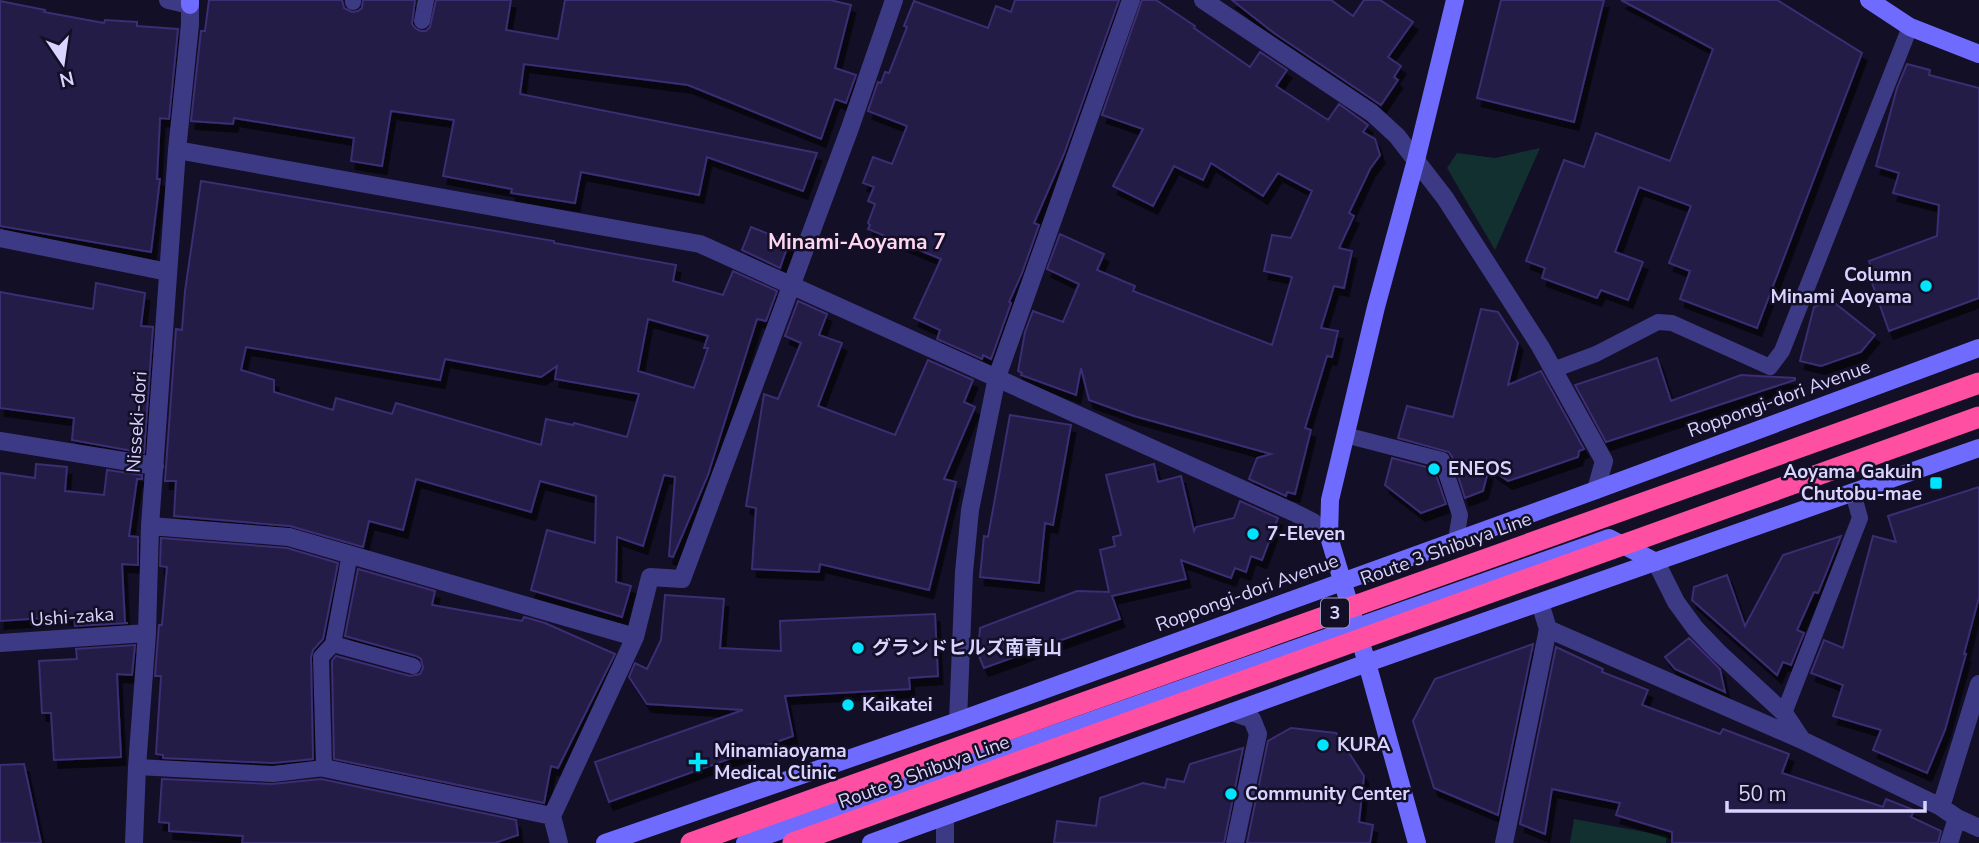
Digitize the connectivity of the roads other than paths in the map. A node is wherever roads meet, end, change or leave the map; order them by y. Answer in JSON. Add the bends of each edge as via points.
{"nodes":[{"id":1,"x":168,"y":0,"type":"edge"},
{"id":2,"x":426,"y":0,"type":"edge"},
{"id":3,"x":894,"y":0,"type":"edge"},
{"id":4,"x":1131,"y":0,"type":"edge"},
{"id":5,"x":1203,"y":0,"type":"edge"},
{"id":6,"x":1455,"y":0,"type":"edge"},
{"id":7,"x":1869,"y":0,"type":"edge"},
{"id":8,"x":190,"y":2,"type":"edge"},
{"id":9,"x":422,"y":21,"type":"dead end"},
{"id":10,"x":1910,"y":27,"type":"junction"},
{"id":11,"x":1979,"y":54,"type":"edge"},
{"id":12,"x":177,"y":150,"type":"junction"},
{"id":13,"x":1416,"y":160,"type":"junction"},
{"id":14,"x":0,"y":238,"type":"edge"},
{"id":15,"x":169,"y":272,"type":"junction"},
{"id":16,"x":791,"y":285,"type":"junction"},
{"id":17,"x":1979,"y":348,"type":"edge"},
{"id":18,"x":1553,"y":370,"type":"junction"},
{"id":19,"x":997,"y":377,"type":"junction"},
{"id":20,"x":1979,"y":383,"type":"edge"},
{"id":21,"x":1979,"y":417,"type":"edge"},
{"id":22,"x":1345,"y":435,"type":"junction"},
{"id":23,"x":0,"y":441,"type":"edge"},
{"id":24,"x":1979,"y":448,"type":"edge"},
{"id":25,"x":155,"y":466,"type":"junction"},
{"id":26,"x":1596,"y":490,"type":"junction"},
{"id":27,"x":1853,"y":493,"type":"junction"},
{"id":28,"x":150,"y":526,"type":"junction"},
{"id":29,"x":1329,"y":537,"type":"junction"},
{"id":30,"x":1456,"y":540,"type":"junction"},
{"id":31,"x":350,"y":554,"type":"junction"},
{"id":32,"x":1656,"y":562,"type":"junction"},
{"id":33,"x":1343,"y":581,"type":"junction"},
{"id":34,"x":1540,"y":603,"type":"junction"},
{"id":35,"x":1356,"y":626,"type":"junction"},
{"id":36,"x":1548,"y":629,"type":"junction"},
{"id":37,"x":147,"y":632,"type":"junction"},
{"id":38,"x":635,"y":637,"type":"junction"},
{"id":39,"x":0,"y":643,"type":"edge"},
{"id":40,"x":332,"y":644,"type":"junction"},
{"id":41,"x":1367,"y":663,"type":"junction"},
{"id":42,"x":413,"y":666,"type":"dead end"},
{"id":43,"x":1979,"y":684,"type":"edge"},
{"id":44,"x":1052,"y":686,"type":"junction"},
{"id":45,"x":1232,"y":712,"type":"junction"},
{"id":46,"x":1784,"y":713,"type":"junction"},
{"id":47,"x":958,"y":721,"type":"junction"},
{"id":48,"x":1802,"y":740,"type":"junction"},
{"id":49,"x":137,"y":767,"type":"junction"},
{"id":50,"x":324,"y":768,"type":"junction"},
{"id":51,"x":1941,"y":807,"type":"junction"},
{"id":52,"x":552,"y":816,"type":"junction"},
{"id":53,"x":945,"y":817,"type":"junction"},
{"id":54,"x":1957,"y":818,"type":"junction"},
{"id":55,"x":1979,"y":828,"type":"edge"},
{"id":56,"x":134,"y":843,"type":"edge"},
{"id":57,"x":559,"y":843,"type":"edge"},
{"id":58,"x":605,"y":843,"type":"edge"},
{"id":59,"x":691,"y":843,"type":"edge"},
{"id":60,"x":745,"y":843,"type":"edge"},
{"id":61,"x":793,"y":843,"type":"edge"},
{"id":62,"x":871,"y":843,"type":"edge"},
{"id":63,"x":945,"y":843,"type":"edge"},
{"id":64,"x":1236,"y":843,"type":"edge"},
{"id":65,"x":1417,"y":843,"type":"edge"},
{"id":66,"x":1504,"y":843,"type":"edge"},
{"id":67,"x":1949,"y":843,"type":"edge"}],
"edges":[{"from":1,"to":8,"type":"street"},
{"from":2,"to":9,"type":"lane"},
{"from":3,"to":16,"type":"street"},
{"from":4,"to":19,"type":"street"},
{"from":5,"to":13,"type":"street","via":[[1371,113]]},
{"from":6,"to":13,"type":"main road"},
{"from":7,"to":10,"type":"main road"},
{"from":8,"to":12,"type":"street","name":"Nisseki-dori"},
{"from":10,"to":11,"type":"main road"},
{"from":10,"to":18,"type":"lane","via":[[1782,351],[1770,367],[1672,323],[1658,322]]},
{"from":12,"to":15,"type":"street","name":"Nisseki-dori"},
{"from":12,"to":16,"type":"street","via":[[700,244]]},
{"from":13,"to":18,"type":"street","via":[[1445,198]]},
{"from":13,"to":22,"type":"main road"},
{"from":14,"to":15,"type":"street"},
{"from":15,"to":25,"type":"street","name":"Nisseki-dori"},
{"from":16,"to":19,"type":"street"},
{"from":16,"to":38,"type":"street","via":[[682,579],[650,577]]},
{"from":17,"to":26,"type":"main road","name":"Roppongi-dori Avenue"},
{"from":18,"to":26,"type":"street","via":[[1604,461]]},
{"from":19,"to":29,"type":"street","via":[[1313,522]]},
{"from":19,"to":47,"type":"street","via":[[970,510]]},
{"from":20,"to":59,"type":"highway","name":"Route 3 Shibuya Line","number":"3","bridge":true},
{"from":21,"to":61,"type":"highway","name":"Route 3 Shibuya Line","number":"3","bridge":true},
{"from":22,"to":29,"type":"main road","via":[[1330,500]]},
{"from":22,"to":30,"type":"lane","via":[[1442,460],[1460,515]]},
{"from":23,"to":25,"type":"street"},
{"from":24,"to":27,"type":"main road"},
{"from":25,"to":28,"type":"street","name":"Nisseki-dori"},
{"from":26,"to":30,"type":"main road","name":"Roppongi-dori Avenue"},
{"from":27,"to":32,"type":"main road"},
{"from":27,"to":46,"type":"lane","via":[[1860,518]]},
{"from":28,"to":31,"type":"street","via":[[289,537]]},
{"from":28,"to":37,"type":"street","name":"Nisseki-dori"},
{"from":29,"to":33,"type":"main road"},
{"from":30,"to":33,"type":"main road","name":"Roppongi-dori Avenue"},
{"from":31,"to":38,"type":"street"},
{"from":31,"to":40,"type":"lane"},
{"from":32,"to":34,"type":"main road"},
{"from":32,"to":35,"type":"main road","via":[[1609,538]]},
{"from":32,"to":46,"type":"street","via":[[1695,628]]},
{"from":33,"to":35,"type":"main road"},
{"from":33,"to":44,"type":"main road","name":"Roppongi-dori Avenue"},
{"from":34,"to":36,"type":"street"},
{"from":34,"to":41,"type":"main road"},
{"from":35,"to":41,"type":"main road"},
{"from":35,"to":44,"type":"main road","via":[[1314,629],[1124,698]]},
{"from":35,"to":60,"type":"main road"},
{"from":36,"to":48,"type":"street"},
{"from":36,"to":66,"type":"street"},
{"from":37,"to":39,"type":"street","name":"Ushi-zaka"},
{"from":37,"to":49,"type":"street","name":"Nisseki-dori"},
{"from":38,"to":52,"type":"street"},
{"from":40,"to":42,"type":"lane"},
{"from":40,"to":50,"type":"lane","via":[[321,657]]},
{"from":41,"to":45,"type":"main road"},
{"from":41,"to":65,"type":"main road"},
{"from":43,"to":51,"type":"street"},
{"from":44,"to":47,"type":"main road","name":"Roppongi-dori Avenue"},
{"from":45,"to":53,"type":"main road"},
{"from":45,"to":64,"type":"street","via":[[1252,719],[1258,734]]},
{"from":46,"to":48,"type":"street"},
{"from":47,"to":58,"type":"main road","name":"Roppongi-dori Avenue"},
{"from":48,"to":51,"type":"street"},
{"from":49,"to":50,"type":"lane","via":[[273,774]]},
{"from":49,"to":56,"type":"street","name":"Nisseki-dori"},
{"from":50,"to":52,"type":"street"},
{"from":51,"to":54,"type":"street"},
{"from":52,"to":57,"type":"street"},
{"from":53,"to":62,"type":"main road"},
{"from":53,"to":63,"type":"street"},
{"from":54,"to":55,"type":"street"},
{"from":54,"to":67,"type":"street"}]}
